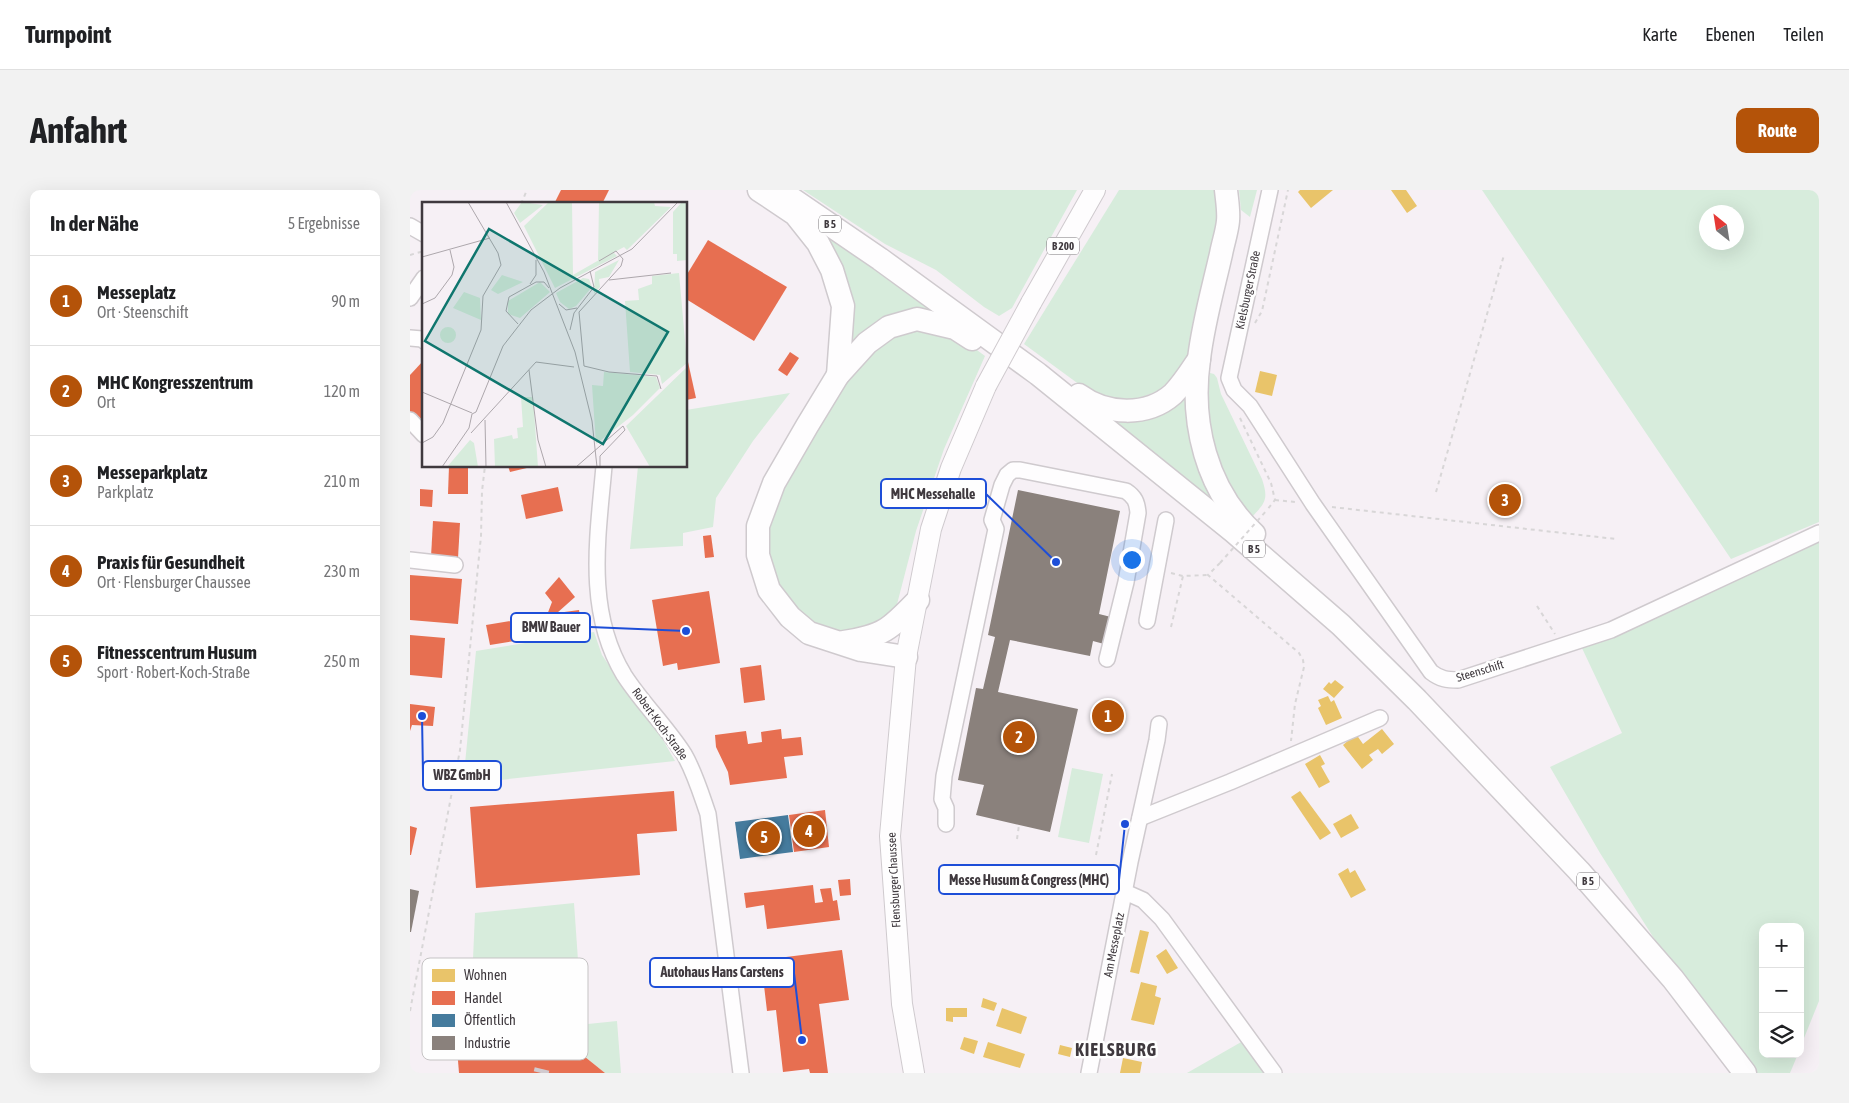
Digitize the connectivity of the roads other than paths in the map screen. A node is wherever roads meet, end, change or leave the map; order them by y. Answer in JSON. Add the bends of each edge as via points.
{"nodes":[{"id":1,"x":759,"y":190,"type":"edge"},
{"id":2,"x":779,"y":190,"type":"edge"},
{"id":3,"x":1095,"y":190,"type":"edge"},
{"id":4,"x":1226,"y":190,"type":"edge"},
{"id":5,"x":1270,"y":190,"type":"edge"},
{"id":6,"x":410,"y":226,"type":"edge"},
{"id":7,"x":422,"y":233,"type":"edge"},
{"id":8,"x":422,"y":281,"type":"edge"},
{"id":9,"x":410,"y":298,"type":"edge"},
{"id":10,"x":1020,"y":360,"type":"junction"},
{"id":11,"x":1198,"y":360,"type":"junction"},
{"id":12,"x":1038,"y":374,"type":"junction"},
{"id":13,"x":838,"y":375,"type":"junction"},
{"id":14,"x":1234,"y":390,"type":"joint"},
{"id":15,"x":410,"y":420,"type":"edge"},
{"id":16,"x":422,"y":433,"type":"edge"},
{"id":17,"x":604,"y":468,"type":"edge"},
{"id":18,"x":1166,"y":520,"type":"dead end"},
{"id":19,"x":1819,"y":533,"type":"edge"},
{"id":20,"x":410,"y":560,"type":"edge"},
{"id":21,"x":454,"y":565,"type":"dead end"},
{"id":22,"x":1126,"y":582,"type":"junction"},
{"id":23,"x":1152,"y":586,"type":"junction"},
{"id":24,"x":918,"y":600,"type":"junction"},
{"id":25,"x":1147,"y":621,"type":"dead end"},
{"id":26,"x":1340,"y":625,"type":"junction"},
{"id":27,"x":838,"y":642,"type":"junction"},
{"id":28,"x":906,"y":657,"type":"junction"},
{"id":29,"x":1107,"y":659,"type":"dead end"},
{"id":30,"x":1380,"y":718,"type":"dead end"},
{"id":31,"x":1159,"y":724,"type":"dead end"},
{"id":32,"x":1140,"y":818,"type":"junction"},
{"id":33,"x":946,"y":824,"type":"dead end"},
{"id":34,"x":1125,"y":892,"type":"junction"},
{"id":35,"x":741,"y":1073,"type":"edge"},
{"id":36,"x":914,"y":1073,"type":"edge"},
{"id":37,"x":1089,"y":1073,"type":"edge"},
{"id":38,"x":1274,"y":1073,"type":"edge"},
{"id":39,"x":1745,"y":1073,"type":"edge"}],
"edges":[{"from":1,"to":13,"type":"highway","via":[[795,214],[818,243],[832,270],[843,306]]},
{"from":2,"to":10,"type":"highway","number":"B 5"},
{"from":3,"to":24,"type":"main road","number":"B 200","bridge":true,"via":[[986,386],[948,477],[932,530]]},
{"from":4,"to":11,"type":"highway","via":[[1228,220]]},
{"from":5,"to":14,"type":"street","name":"Kielsburger Straße","via":[[1229,378]]},
{"from":6,"to":7,"type":"street"},
{"from":8,"to":9,"type":"street"},
{"from":10,"to":11,"type":"highway","via":[[1034,361],[1098,406],[1124,411],[1161,402],[1173,394]]},
{"from":10,"to":12,"type":"highway","number":"B 5"},
{"from":11,"to":26,"type":"highway","via":[[1197,398],[1202,446],[1223,496],[1243,524],[1330,607]]},
{"from":12,"to":13,"type":"highway","via":[[1019,371],[955,328],[917,319],[889,327],[867,343]]},
{"from":12,"to":26,"type":"highway","number":"B 5","via":[[1234,532]]},
{"from":13,"to":27,"type":"highway","via":[[774,483],[758,526],[758,554],[769,590],[790,617],[809,633]]},
{"from":14,"to":19,"type":"street","name":"Steenschift","via":[[1250,406],[1312,504],[1431,672],[1439,678],[1458,680],[1610,630]]},
{"from":15,"to":16,"type":"street"},
{"from":17,"to":35,"type":"street","name":"Robert-Koch-Straße","via":[[596,567],[603,625],[626,677],[684,756],[708,814]]},
{"from":18,"to":23,"type":"street"},
{"from":20,"to":21,"type":"street"},
{"from":22,"to":23,"type":"street"},
{"from":22,"to":29,"type":"street"},
{"from":22,"to":33,"type":"street","via":[[1138,512],[1134,496],[1126,491],[1020,470],[1013,470],[1007,475],[992,520],[996,529],[944,776],[942,798]]},
{"from":23,"to":25,"type":"street"},
{"from":24,"to":27,"type":"highway","via":[[882,633]]},
{"from":24,"to":28,"type":"main road","number":"B 200"},
{"from":26,"to":39,"type":"highway","number":"B 5","via":[[1417,700],[1579,871],[1673,979]]},
{"from":27,"to":28,"type":"highway","via":[[861,650]]},
{"from":28,"to":36,"type":"main road","name":"Flensburger Chaussee","via":[[890,836],[902,1004]]},
{"from":30,"to":32,"type":"street"},
{"from":31,"to":32,"type":"street","name":"Am Messeplatz"},
{"from":32,"to":34,"type":"street","name":"Am Messeplatz"},
{"from":34,"to":37,"type":"street","name":"Am Messeplatz"},
{"from":34,"to":38,"type":"street","via":[[1142,900],[1162,919]]}]}
